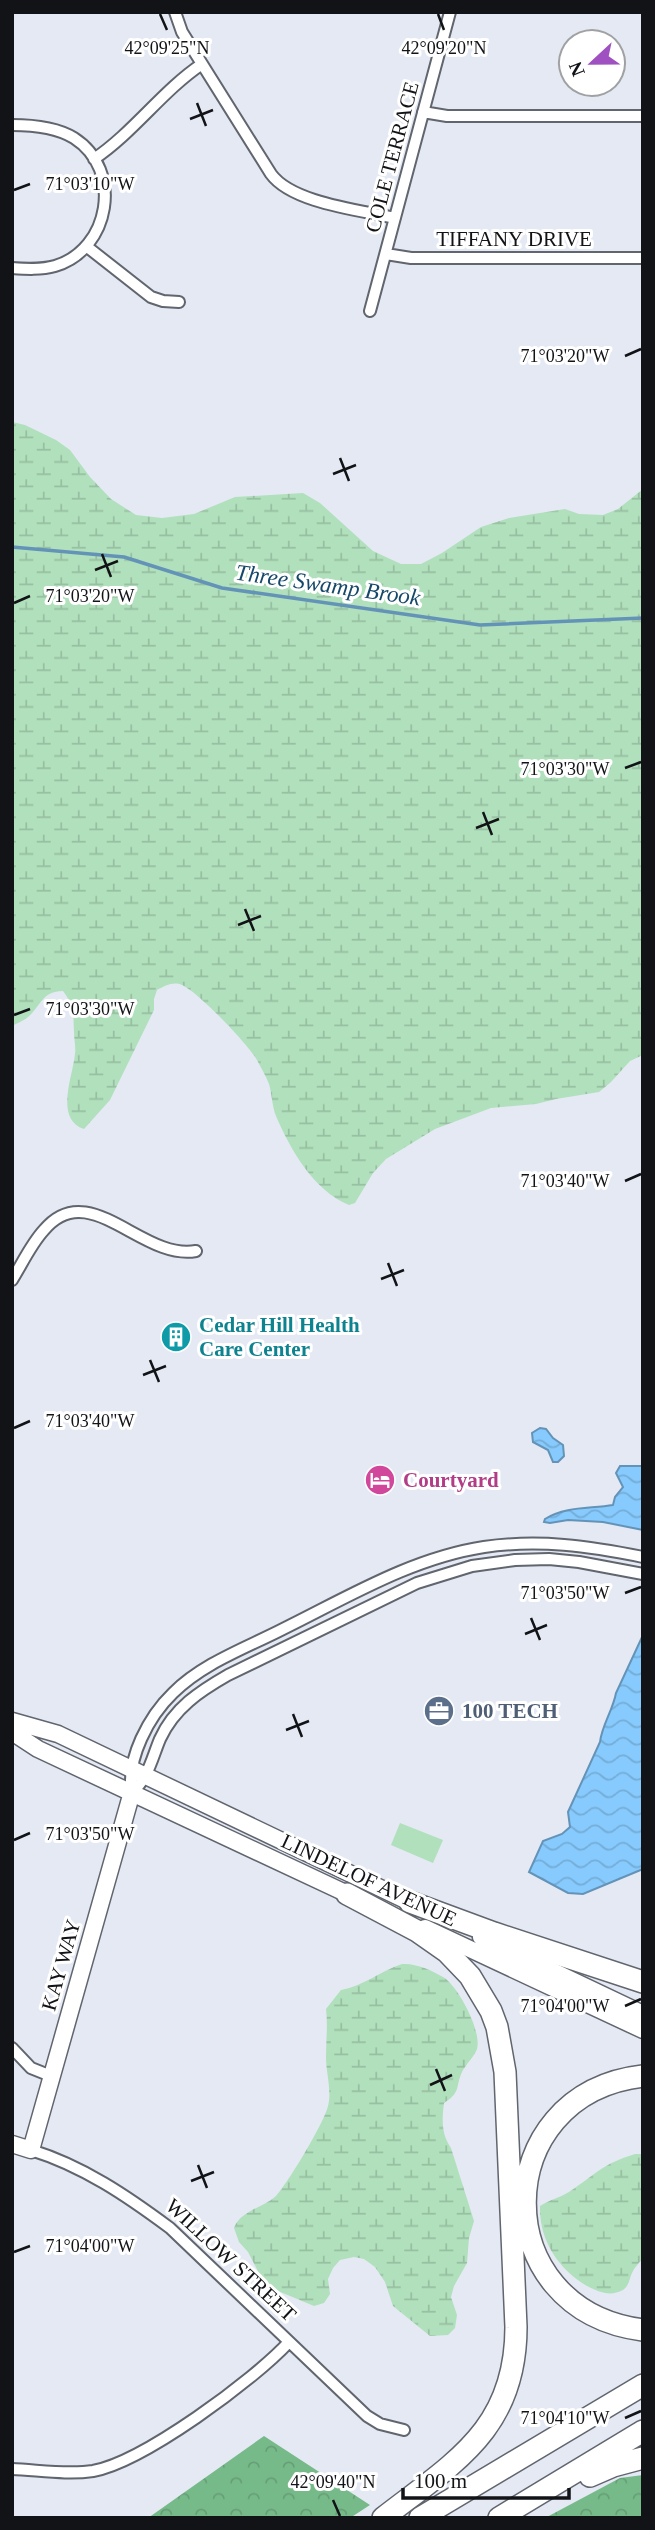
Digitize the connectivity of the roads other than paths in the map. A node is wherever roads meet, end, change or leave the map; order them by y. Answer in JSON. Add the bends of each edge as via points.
{"nodes":[{"id":1,"x":175,"y":12,"type":"edge"},
{"id":2,"x":450,"y":12,"type":"edge"},
{"id":3,"x":202,"y":64,"type":"junction"},
{"id":4,"x":424,"y":112,"type":"junction"},
{"id":5,"x":643,"y":116,"type":"edge"},
{"id":6,"x":12,"y":124,"type":"edge"},
{"id":7,"x":94,"y":159,"type":"junction"},
{"id":8,"x":395,"y":218,"type":"junction"},
{"id":9,"x":86,"y":247,"type":"junction"},
{"id":10,"x":386,"y":254,"type":"junction"},
{"id":11,"x":643,"y":258,"type":"edge"},
{"id":12,"x":12,"y":268,"type":"edge"},
{"id":13,"x":179,"y":302,"type":"dead end"},
{"id":14,"x":370,"y":311,"type":"dead end"},
{"id":15,"x":196,"y":1251,"type":"dead end"},
{"id":16,"x":12,"y":1280,"type":"edge"},
{"id":17,"x":643,"y":1557,"type":"edge"},
{"id":18,"x":643,"y":1574,"type":"edge"},
{"id":19,"x":12,"y":1721,"type":"edge"},
{"id":20,"x":12,"y":1732,"type":"edge"},
{"id":21,"x":131,"y":1768,"type":"junction"},
{"id":22,"x":146,"y":1776,"type":"junction"},
{"id":23,"x":132,"y":1793,"type":"junction"},
{"id":24,"x":347,"y":1894,"type":"junction"},
{"id":25,"x":410,"y":1902,"type":"junction"},
{"id":26,"x":643,"y":1982,"type":"edge"},
{"id":27,"x":643,"y":2014,"type":"edge"},
{"id":28,"x":643,"y":2030,"type":"edge"},
{"id":29,"x":12,"y":2048,"type":"edge"},
{"id":30,"x":51,"y":2076,"type":"junction"},
{"id":31,"x":643,"y":2077,"type":"edge"},
{"id":32,"x":12,"y":2144,"type":"edge"},
{"id":33,"x":30,"y":2150,"type":"junction"},
{"id":34,"x":643,"y":2330,"type":"edge"},
{"id":35,"x":289,"y":2342,"type":"junction"},
{"id":36,"x":643,"y":2385,"type":"edge"},
{"id":37,"x":404,"y":2430,"type":"dead end"},
{"id":38,"x":643,"y":2431,"type":"edge"},
{"id":39,"x":643,"y":2458,"type":"edge"},
{"id":40,"x":12,"y":2469,"type":"edge"},
{"id":41,"x":383,"y":2518,"type":"edge"},
{"id":42,"x":421,"y":2518,"type":"edge"},
{"id":43,"x":499,"y":2518,"type":"edge"},
{"id":44,"x":506,"y":2518,"type":"edge"}],
"edges":[{"from":1,"to":3,"type":"street"},
{"from":2,"to":4,"type":"street","name":"COLE TERRACE"},
{"from":3,"to":7,"type":"street"},
{"from":3,"to":8,"type":"street","via":[[281,186],[311,199]]},
{"from":4,"to":5,"type":"street","via":[[447,116]]},
{"from":4,"to":8,"type":"street","name":"COLE TERRACE"},
{"from":6,"to":7,"type":"street","via":[[59,131],[80,143]]},
{"from":7,"to":9,"type":"street","via":[[105,187],[105,208]]},
{"from":8,"to":10,"type":"street","name":"COLE TERRACE"},
{"from":9,"to":12,"type":"street","via":[[55,266]]},
{"from":9,"to":13,"type":"street","via":[[150,296]]},
{"from":10,"to":11,"type":"street","name":"TIFFANY DRIVE","via":[[411,258]]},
{"from":10,"to":14,"type":"street","name":"COLE TERRACE"},
{"from":15,"to":16,"type":"street","via":[[167,1250],[98,1215],[74,1212],[43,1230]]},
{"from":17,"to":21,"type":"street","via":[[530,1542],[468,1550],[411,1567],[189,1679],[154,1717]]},
{"from":18,"to":22,"type":"street","via":[[530,1559],[472,1566],[417,1583],[198,1692],[167,1726]]},
{"from":19,"to":21,"type":"main road","name":"LINDELOF AVENUE","via":[[48,1730]]},
{"from":20,"to":23,"type":"main road","name":"LINDELOF AVENUE"},
{"from":21,"to":22,"type":"main road","name":"LINDELOF AVENUE"},
{"from":21,"to":23,"type":"street"},
{"from":22,"to":23,"type":"street"},
{"from":22,"to":25,"type":"main road","name":"LINDELOF AVENUE"},
{"from":23,"to":24,"type":"main road","name":"LINDELOF AVENUE"},
{"from":23,"to":30,"type":"main road","name":"KAY WAY"},
{"from":24,"to":28,"type":"main road","name":"LINDELOF AVENUE"},
{"from":24,"to":41,"type":"highway","via":[[423,1935],[459,1963],[491,2011],[505,2072],[516,2327],[513,2369],[502,2403],[478,2441]]},
{"from":25,"to":26,"type":"highway"},
{"from":25,"to":27,"type":"main road","name":"LINDELOF AVENUE"},
{"from":29,"to":30,"type":"street","via":[[31,2068]]},
{"from":30,"to":33,"type":"main road","name":"KAY WAY"},
{"from":31,"to":34,"type":"highway","via":[[592,2091],[557,2118],[531,2164],[525,2209],[531,2244],[542,2268],[566,2297],[597,2318]]},
{"from":32,"to":33,"type":"main road","name":"WILLOW STREET"},
{"from":33,"to":35,"type":"street","name":"WILLOW STREET","via":[[69,2163],[131,2199],[170,2228]]},
{"from":35,"to":37,"type":"street","name":"WILLOW STREET","via":[[367,2416]]},
{"from":35,"to":40,"type":"street","via":[[188,2422],[121,2461],[87,2471]]},
{"from":36,"to":42,"type":"highway"},
{"from":38,"to":43,"type":"highway"},
{"from":39,"to":44,"type":"highway","via":[[589,2476]]}]}
